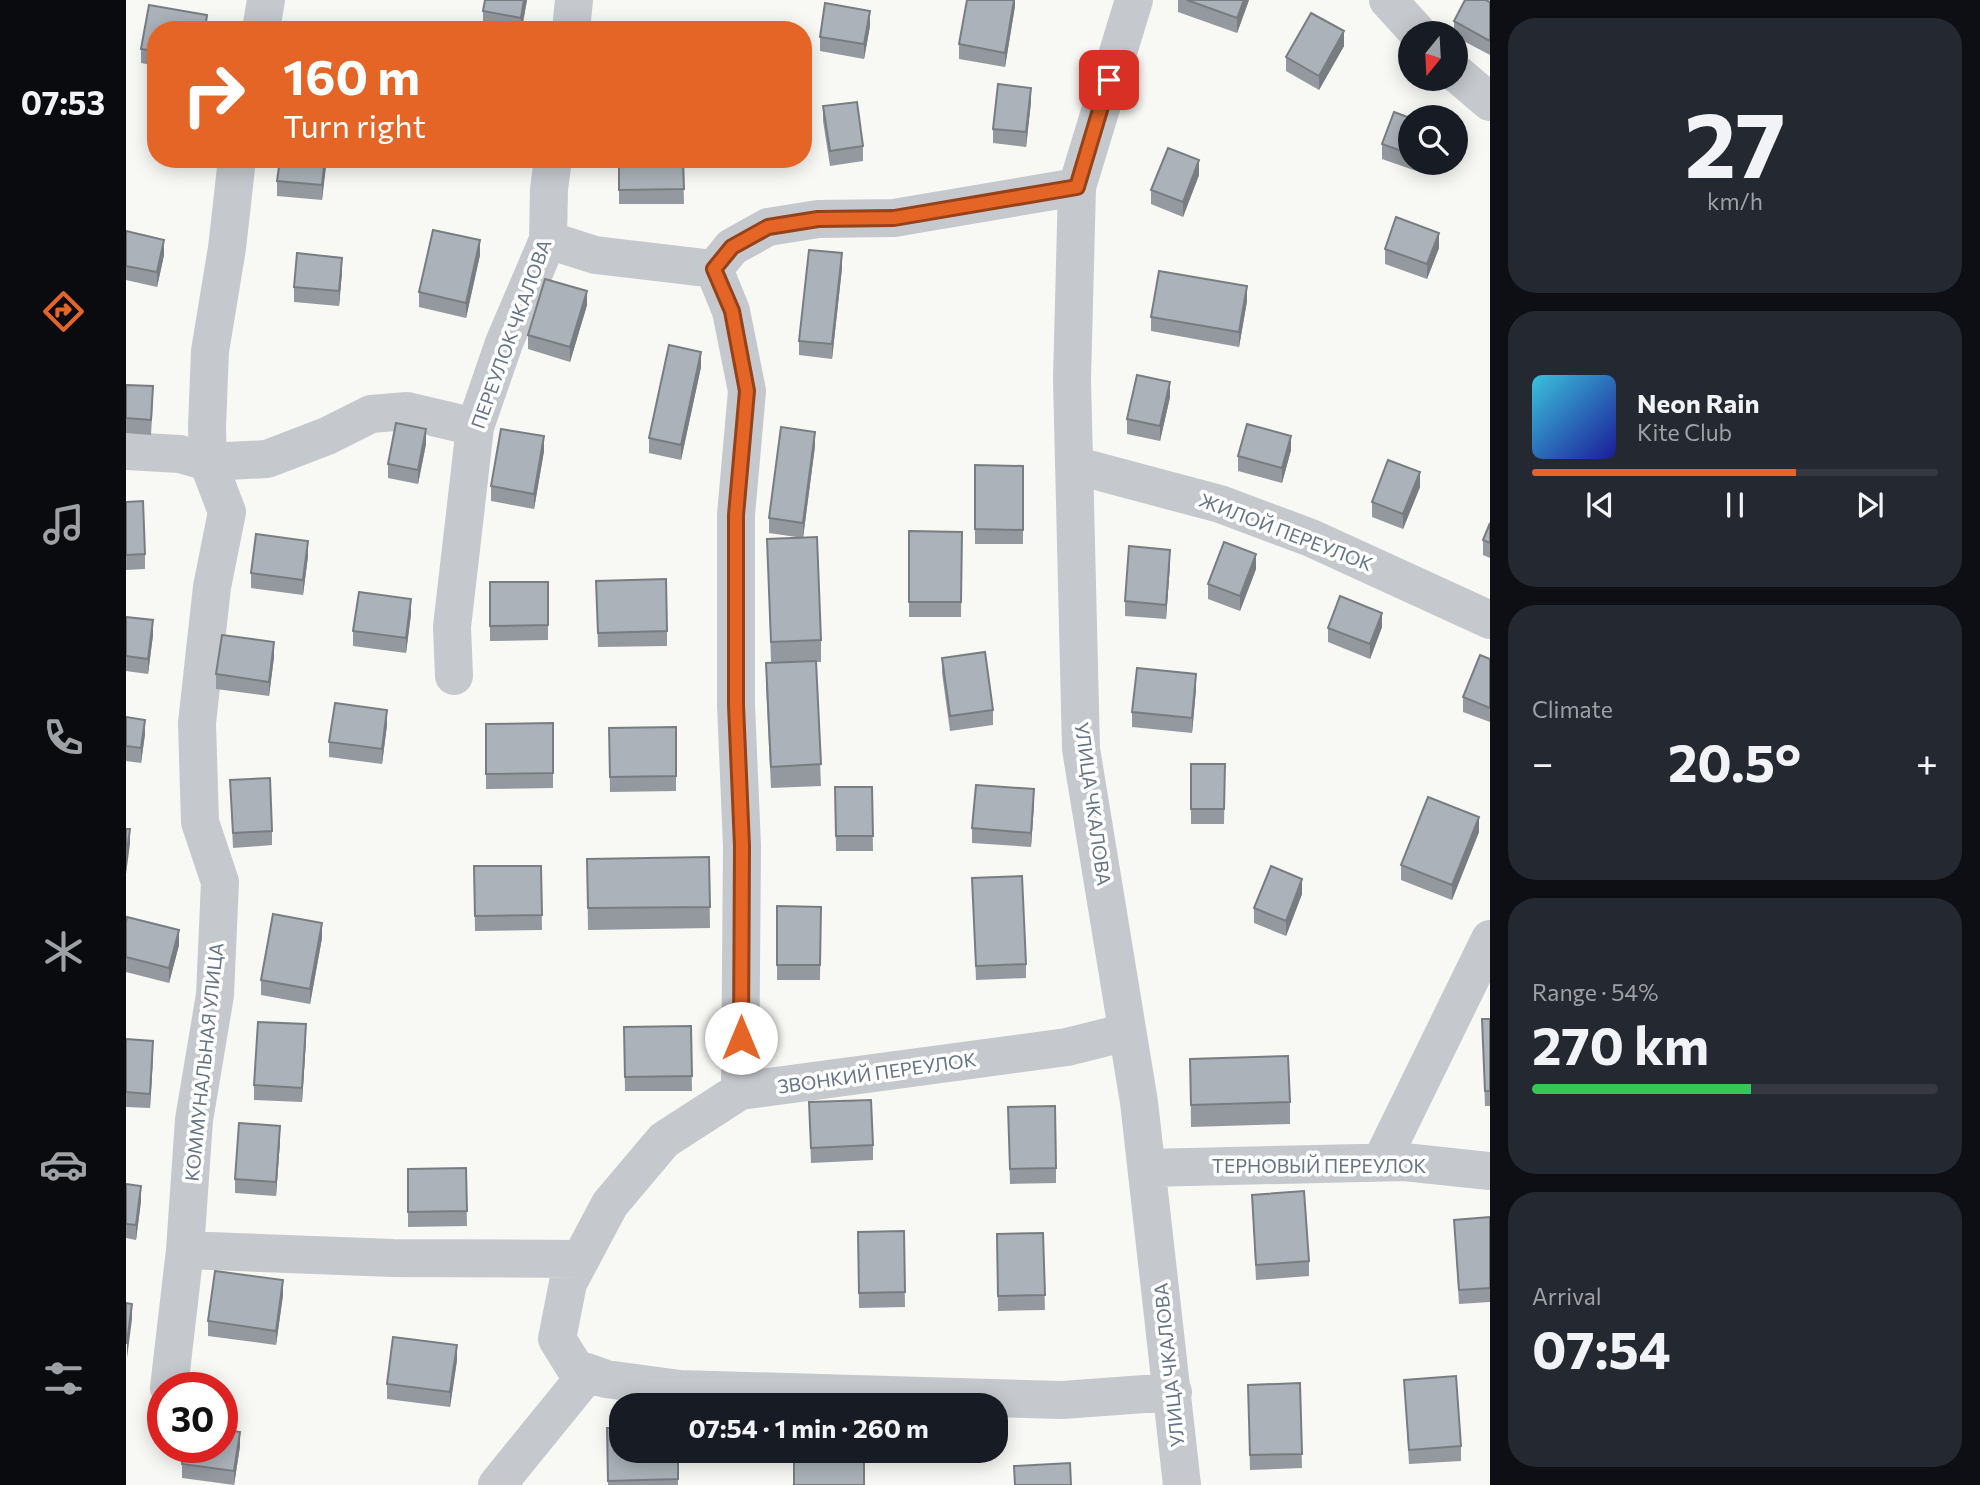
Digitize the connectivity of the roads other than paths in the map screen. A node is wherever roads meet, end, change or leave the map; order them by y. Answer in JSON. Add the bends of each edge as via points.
{"nodes":[{"id":1,"x":266,"y":0,"type":"edge"},
{"id":2,"x":575,"y":0,"type":"edge"},
{"id":3,"x":1134,"y":0,"type":"edge"},
{"id":4,"x":1388,"y":0,"type":"edge"},
{"id":5,"x":262,"y":21,"type":"edge"},
{"id":6,"x":572,"y":21,"type":"edge"},
{"id":7,"x":1407,"y":21,"type":"edge"},
{"id":8,"x":1468,"y":83,"type":"edge"},
{"id":9,"x":1490,"y":102,"type":"edge"},
{"id":10,"x":236,"y":168,"type":"edge"},
{"id":11,"x":552,"y":168,"type":"edge"},
{"id":12,"x":1077,"y":187,"type":"junction"},
{"id":13,"x":548,"y":240,"type":"junction"},
{"id":14,"x":714,"y":269,"type":"junction"},
{"id":15,"x":475,"y":428,"type":"junction"},
{"id":16,"x":126,"y":451,"type":"edge"},
{"id":17,"x":208,"y":462,"type":"junction"},
{"id":18,"x":1074,"y":465,"type":"junction"},
{"id":19,"x":1490,"y":620,"type":"edge"},
{"id":20,"x":454,"y":677,"type":"dead end"},
{"id":21,"x":1490,"y":939,"type":"edge"},
{"id":22,"x":1127,"y":1032,"type":"junction"},
{"id":23,"x":740,"y":1091,"type":"junction"},
{"id":24,"x":1381,"y":1162,"type":"junction"},
{"id":25,"x":1147,"y":1168,"type":"junction"},
{"id":26,"x":1490,"y":1171,"type":"edge"},
{"id":27,"x":185,"y":1250,"type":"junction"},
{"id":28,"x":581,"y":1259,"type":"junction"},
{"id":29,"x":171,"y":1372,"type":"edge"},
{"id":30,"x":588,"y":1373,"type":"junction"},
{"id":31,"x":1172,"y":1392,"type":"junction"},
{"id":32,"x":497,"y":1485,"type":"edge"},
{"id":33,"x":1182,"y":1485,"type":"edge"}],
"edges":[{"from":1,"to":5,"type":"street"},
{"from":2,"to":6,"type":"street"},
{"from":3,"to":12,"type":"street","name":"УЛИЦА ЧКАЛОВА"},
{"from":4,"to":7,"type":"street"},
{"from":8,"to":9,"type":"street"},
{"from":10,"to":17,"type":"street","name":"КОММУНАЛЬНАЯ УЛИЦА","via":[[210,351]]},
{"from":11,"to":13,"type":"street","name":"ПЕРЕУЛОК ЧКАЛОВА"},
{"from":12,"to":14,"type":"street","via":[[894,218],[818,219],[768,227],[732,247]]},
{"from":12,"to":18,"type":"street","name":"УЛИЦА ЧКАЛОВА"},
{"from":13,"to":14,"type":"street","via":[[595,255]]},
{"from":13,"to":15,"type":"street","name":"ПЕРЕУЛОК ЧКАЛОВА","via":[[504,343]]},
{"from":14,"to":23,"type":"street","via":[[732,311],[747,391],[736,515],[742,846]]},
{"from":15,"to":17,"type":"street","via":[[407,411],[371,414],[267,459]]},
{"from":15,"to":20,"type":"street","name":"ПЕРЕУЛОК ЧКАЛОВА","via":[[452,627]]},
{"from":16,"to":17,"type":"street","via":[[180,454]]},
{"from":17,"to":27,"type":"street","name":"КОММУНАЛЬНАЯ УЛИЦА","via":[[227,512],[212,587],[197,723],[200,822],[220,882],[215,995],[194,1120]]},
{"from":18,"to":19,"type":"street","name":"ЖИЛОЙ ПЕРЕУЛОК","via":[[1220,503],[1311,538]]},
{"from":18,"to":22,"type":"street","name":"УЛИЦА ЧКАЛОВА","via":[[1081,749]]},
{"from":21,"to":24,"type":"street"},
{"from":22,"to":23,"type":"street","name":"ЗВОНКИЙ ПЕРЕУЛОК","via":[[1067,1047]]},
{"from":22,"to":25,"type":"street","name":"УЛИЦА ЧКАЛОВА"},
{"from":23,"to":28,"type":"street","name":"ЗВОНКИЙ ПЕРЕУЛОК","via":[[664,1140],[610,1204]]},
{"from":24,"to":25,"type":"street","name":"ТЕРНОВЫЙ ПЕРЕУЛОК"},
{"from":24,"to":26,"type":"street","name":"ТЕРНОВЫЙ ПЕРЕУЛОК"},
{"from":25,"to":31,"type":"street","name":"УЛИЦА ЧКАЛОВА"},
{"from":27,"to":28,"type":"street"},
{"from":27,"to":29,"type":"street","name":"КОММУНАЛЬНАЯ УЛИЦА"},
{"from":28,"to":30,"type":"street","name":"ЗВОНКИЙ ПЕРЕУЛОК","via":[[568,1283],[557,1339],[575,1368]]},
{"from":30,"to":31,"type":"street","via":[[680,1389],[1062,1400]]},
{"from":30,"to":32,"type":"street"},
{"from":31,"to":33,"type":"street","name":"УЛИЦА ЧКАЛОВА"}]}
